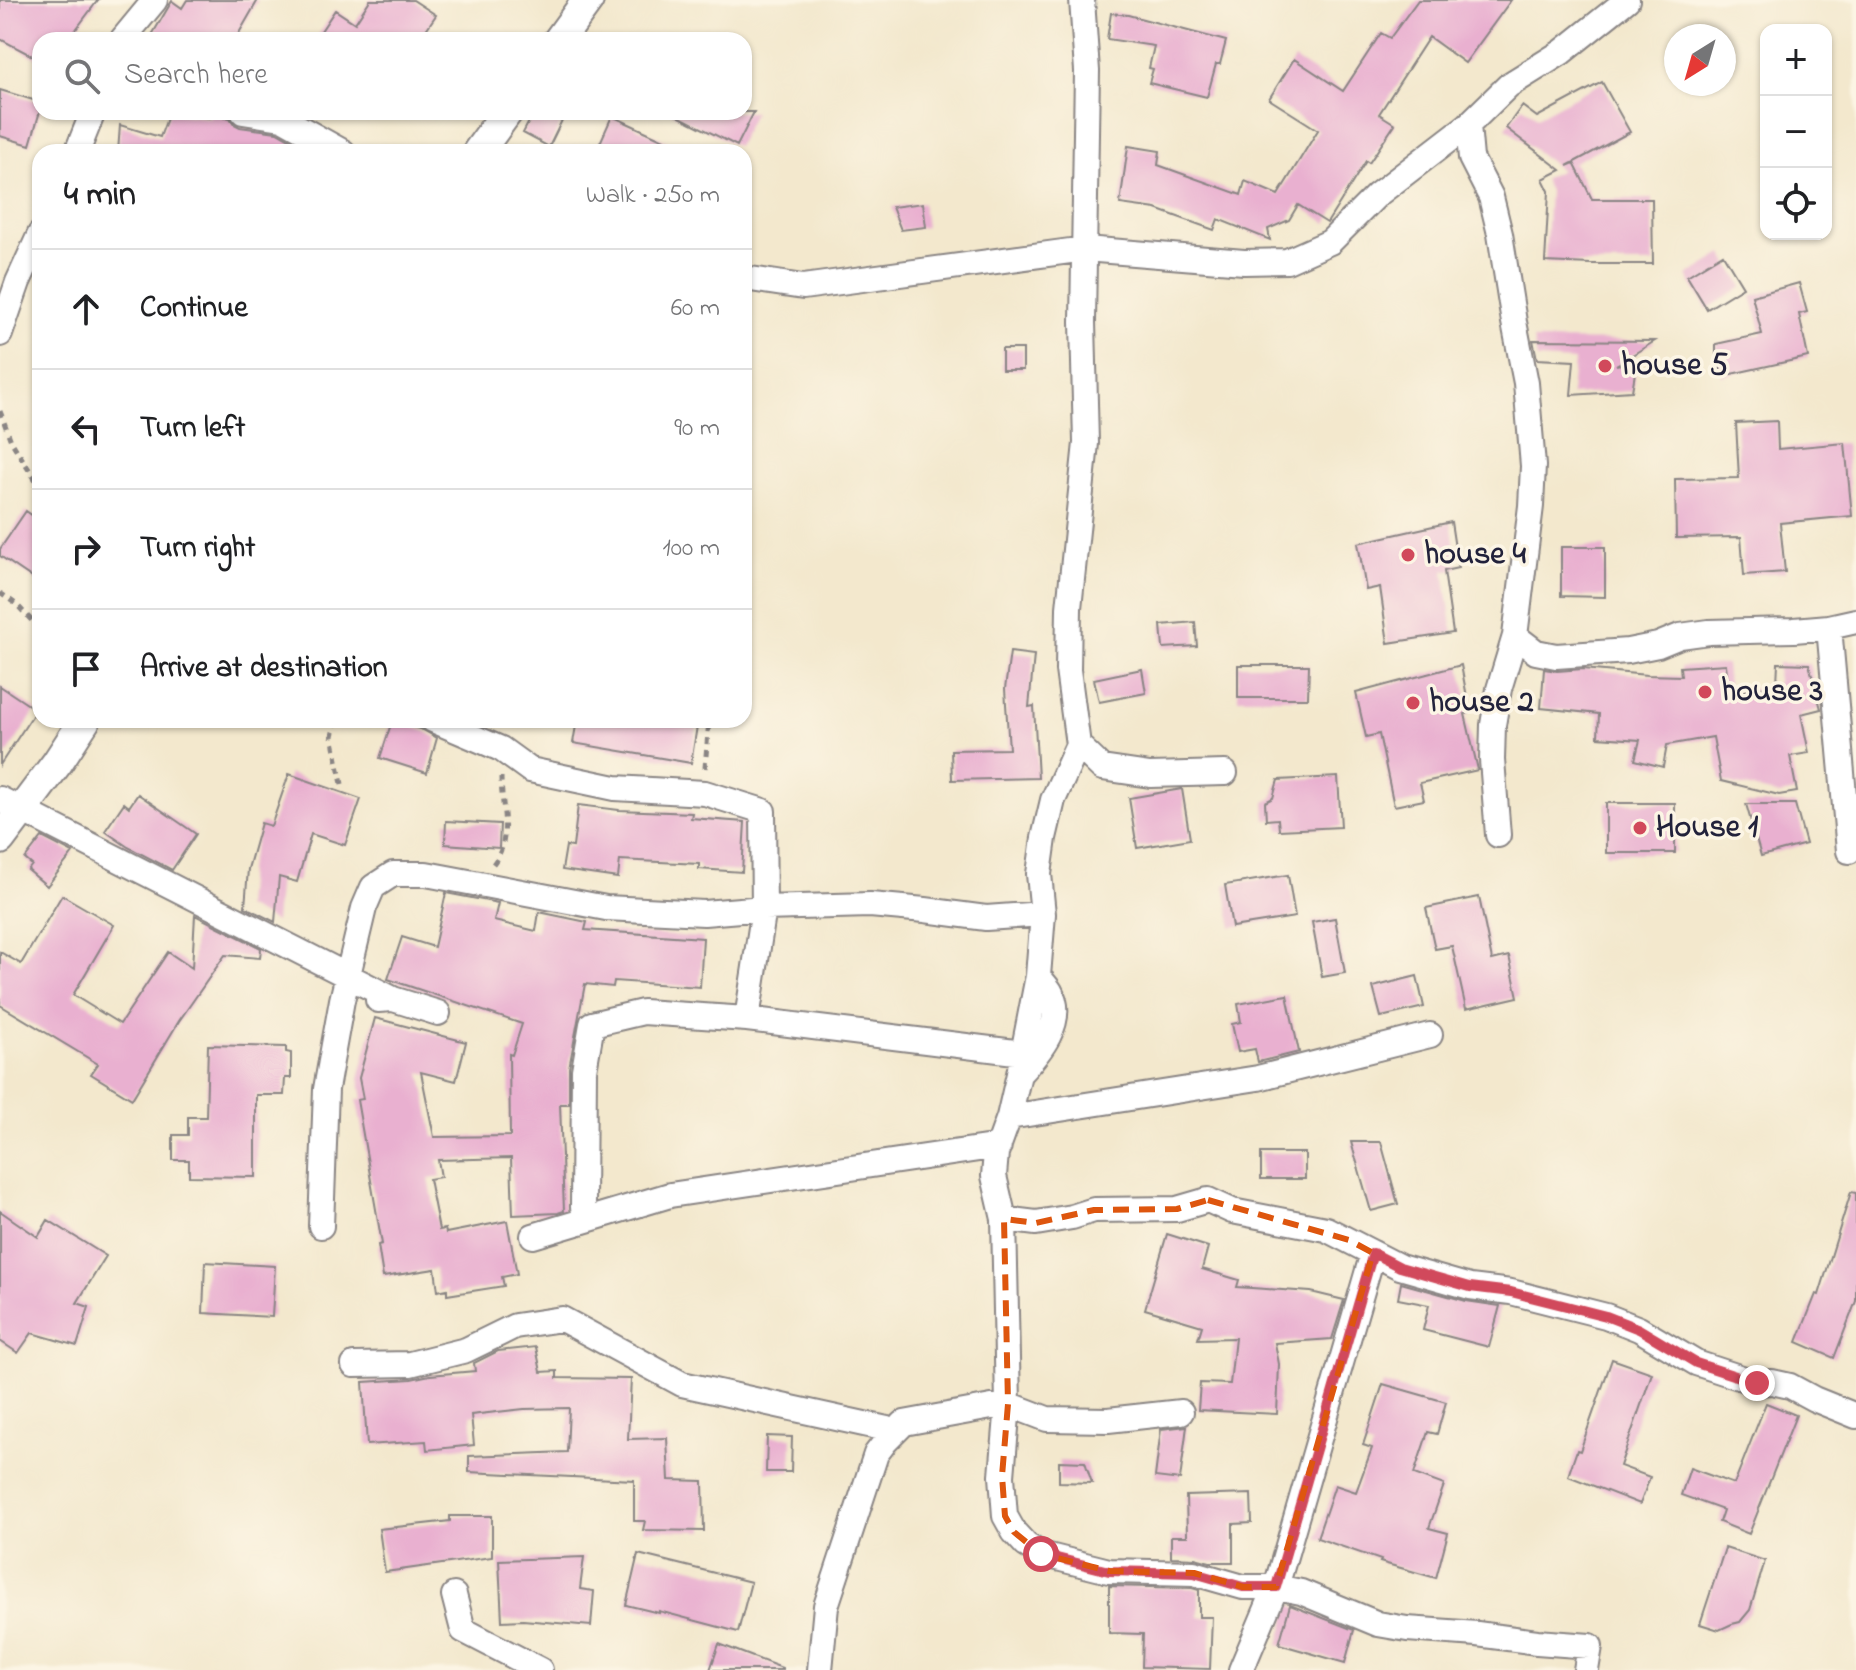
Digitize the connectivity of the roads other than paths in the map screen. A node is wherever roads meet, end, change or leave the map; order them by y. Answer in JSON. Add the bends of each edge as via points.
{"nodes":[{"id":1,"x":155,"y":0,"type":"edge"},
{"id":2,"x":588,"y":0,"type":"edge"},
{"id":3,"x":1082,"y":0,"type":"edge"},
{"id":4,"x":1627,"y":0,"type":"edge"},
{"id":5,"x":129,"y":32,"type":"edge"},
{"id":6,"x":565,"y":32,"type":"edge"},
{"id":7,"x":90,"y":120,"type":"edge"},
{"id":8,"x":286,"y":120,"type":"edge"},
{"id":9,"x":501,"y":120,"type":"edge"},
{"id":10,"x":1468,"y":125,"type":"junction"},
{"id":11,"x":80,"y":144,"type":"edge"},
{"id":12,"x":329,"y":144,"type":"edge"},
{"id":13,"x":484,"y":144,"type":"edge"},
{"id":14,"x":1085,"y":249,"type":"junction"},
{"id":15,"x":32,"y":251,"type":"edge"},
{"id":16,"x":752,"y":279,"type":"edge"},
{"id":17,"x":0,"y":334,"type":"edge"},
{"id":18,"x":1856,"y":621,"type":"edge"},
{"id":19,"x":1829,"y":627,"type":"junction"},
{"id":20,"x":1515,"y":636,"type":"junction"},
{"id":21,"x":80,"y":728,"type":"edge"},
{"id":22,"x":452,"y":728,"type":"edge"},
{"id":23,"x":1078,"y":745,"type":"junction"},
{"id":24,"x":1225,"y":773,"type":"dead end"},
{"id":25,"x":0,"y":799,"type":"edge"},
{"id":26,"x":3,"y":830,"type":"edge"},
{"id":27,"x":1498,"y":835,"type":"dead end"},
{"id":28,"x":1849,"y":851,"type":"dead end"},
{"id":29,"x":764,"y":908,"type":"junction"},
{"id":30,"x":1043,"y":914,"type":"junction"},
{"id":31,"x":393,"y":999,"type":"junction"},
{"id":32,"x":342,"y":1000,"type":"junction"},
{"id":33,"x":438,"y":1013,"type":"dead end"},
{"id":34,"x":747,"y":1019,"type":"junction"},
{"id":35,"x":1430,"y":1035,"type":"dead end"},
{"id":36,"x":1021,"y":1064,"type":"junction"},
{"id":37,"x":1009,"y":1117,"type":"junction"},
{"id":38,"x":999,"y":1146,"type":"junction"},
{"id":39,"x":583,"y":1207,"type":"dead end"},
{"id":40,"x":1004,"y":1219,"type":"junction"},
{"id":41,"x":321,"y":1226,"type":"dead end"},
{"id":42,"x":533,"y":1236,"type":"dead end"},
{"id":43,"x":1373,"y":1253,"type":"junction"},
{"id":44,"x":354,"y":1365,"type":"dead end"},
{"id":45,"x":1008,"y":1404,"type":"junction"},
{"id":46,"x":1181,"y":1412,"type":"dead end"},
{"id":47,"x":1856,"y":1416,"type":"edge"},
{"id":48,"x":896,"y":1431,"type":"junction"},
{"id":49,"x":1276,"y":1587,"type":"junction"},
{"id":50,"x":454,"y":1595,"type":"dead end"},
{"id":51,"x":1591,"y":1669,"type":"edge"},
{"id":52,"x":540,"y":1670,"type":"edge"},
{"id":53,"x":820,"y":1670,"type":"edge"},
{"id":54,"x":1241,"y":1670,"type":"edge"}],
"edges":[{"from":1,"to":5,"type":"street"},
{"from":2,"to":6,"type":"street"},
{"from":3,"to":14,"type":"street","via":[[1087,71]]},
{"from":4,"to":10,"type":"street","via":[[1562,52],[1509,85]]},
{"from":7,"to":11,"type":"street"},
{"from":8,"to":12,"type":"street"},
{"from":9,"to":13,"type":"street"},
{"from":10,"to":14,"type":"street","via":[[1377,195],[1330,242],[1287,261]]},
{"from":10,"to":20,"type":"street","via":[[1471,158],[1491,197],[1500,234],[1531,428],[1531,506]]},
{"from":14,"to":16,"type":"street","via":[[803,287]]},
{"from":14,"to":23,"type":"street","via":[[1086,443],[1068,670]]},
{"from":15,"to":17,"type":"street"},
{"from":18,"to":19,"type":"street"},
{"from":19,"to":20,"type":"street","via":[[1709,632],[1628,651],[1556,656],[1536,652]]},
{"from":19,"to":28,"type":"street"},
{"from":20,"to":27,"type":"street","via":[[1493,725]]},
{"from":21,"to":26,"type":"street"},
{"from":22,"to":29,"type":"street","via":[[501,749],[530,770],[615,788],[705,793],[763,811]]},
{"from":23,"to":24,"type":"street","via":[[1102,768],[1150,775]]},
{"from":23,"to":30,"type":"street","via":[[1053,800],[1044,838],[1039,874]]},
{"from":25,"to":31,"type":"street"},
{"from":29,"to":30,"type":"street","via":[[870,905],[986,918]]},
{"from":29,"to":32,"type":"street","via":[[704,913],[606,908],[426,874],[393,874],[373,887],[364,908]]},
{"from":29,"to":34,"type":"street"},
{"from":30,"to":36,"type":"street","via":[[1038,976]]},
{"from":31,"to":32,"type":"street"},
{"from":31,"to":33,"type":"street"},
{"from":32,"to":41,"type":"street","via":[[326,1089]]},
{"from":34,"to":36,"type":"street"},
{"from":34,"to":39,"type":"street","via":[[643,1012],[592,1024],[584,1070]]},
{"from":35,"to":37,"type":"street","via":[[1258,1078]]},
{"from":36,"to":37,"type":"street"},
{"from":37,"to":38,"type":"street"},
{"from":38,"to":40,"type":"street","via":[[994,1176]]},
{"from":38,"to":42,"type":"street","via":[[670,1195]]},
{"from":40,"to":43,"type":"street","via":[[1036,1223],[1094,1210],[1177,1209],[1208,1200],[1232,1211],[1326,1229]]},
{"from":40,"to":45,"type":"street"},
{"from":43,"to":47,"type":"street","via":[[1400,1267],[1470,1287],[1606,1316],[1696,1363],[1757,1383],[1790,1386]]},
{"from":43,"to":49,"type":"street"},
{"from":44,"to":48,"type":"street","via":[[410,1364],[466,1350],[515,1326],[562,1319],[682,1384]]},
{"from":45,"to":46,"type":"street","via":[[1047,1419],[1108,1420]]},
{"from":45,"to":48,"type":"street","via":[[914,1420]]},
{"from":45,"to":49,"type":"street","via":[[1002,1476],[1005,1516],[1026,1545],[1041,1554],[1109,1571],[1194,1573],[1243,1587]]},
{"from":48,"to":53,"type":"street","via":[[876,1454],[826,1606]]},
{"from":49,"to":51,"type":"street","via":[[1378,1624],[1590,1646]]},
{"from":49,"to":54,"type":"street"},
{"from":50,"to":52,"type":"street","via":[[463,1630]]}]}
